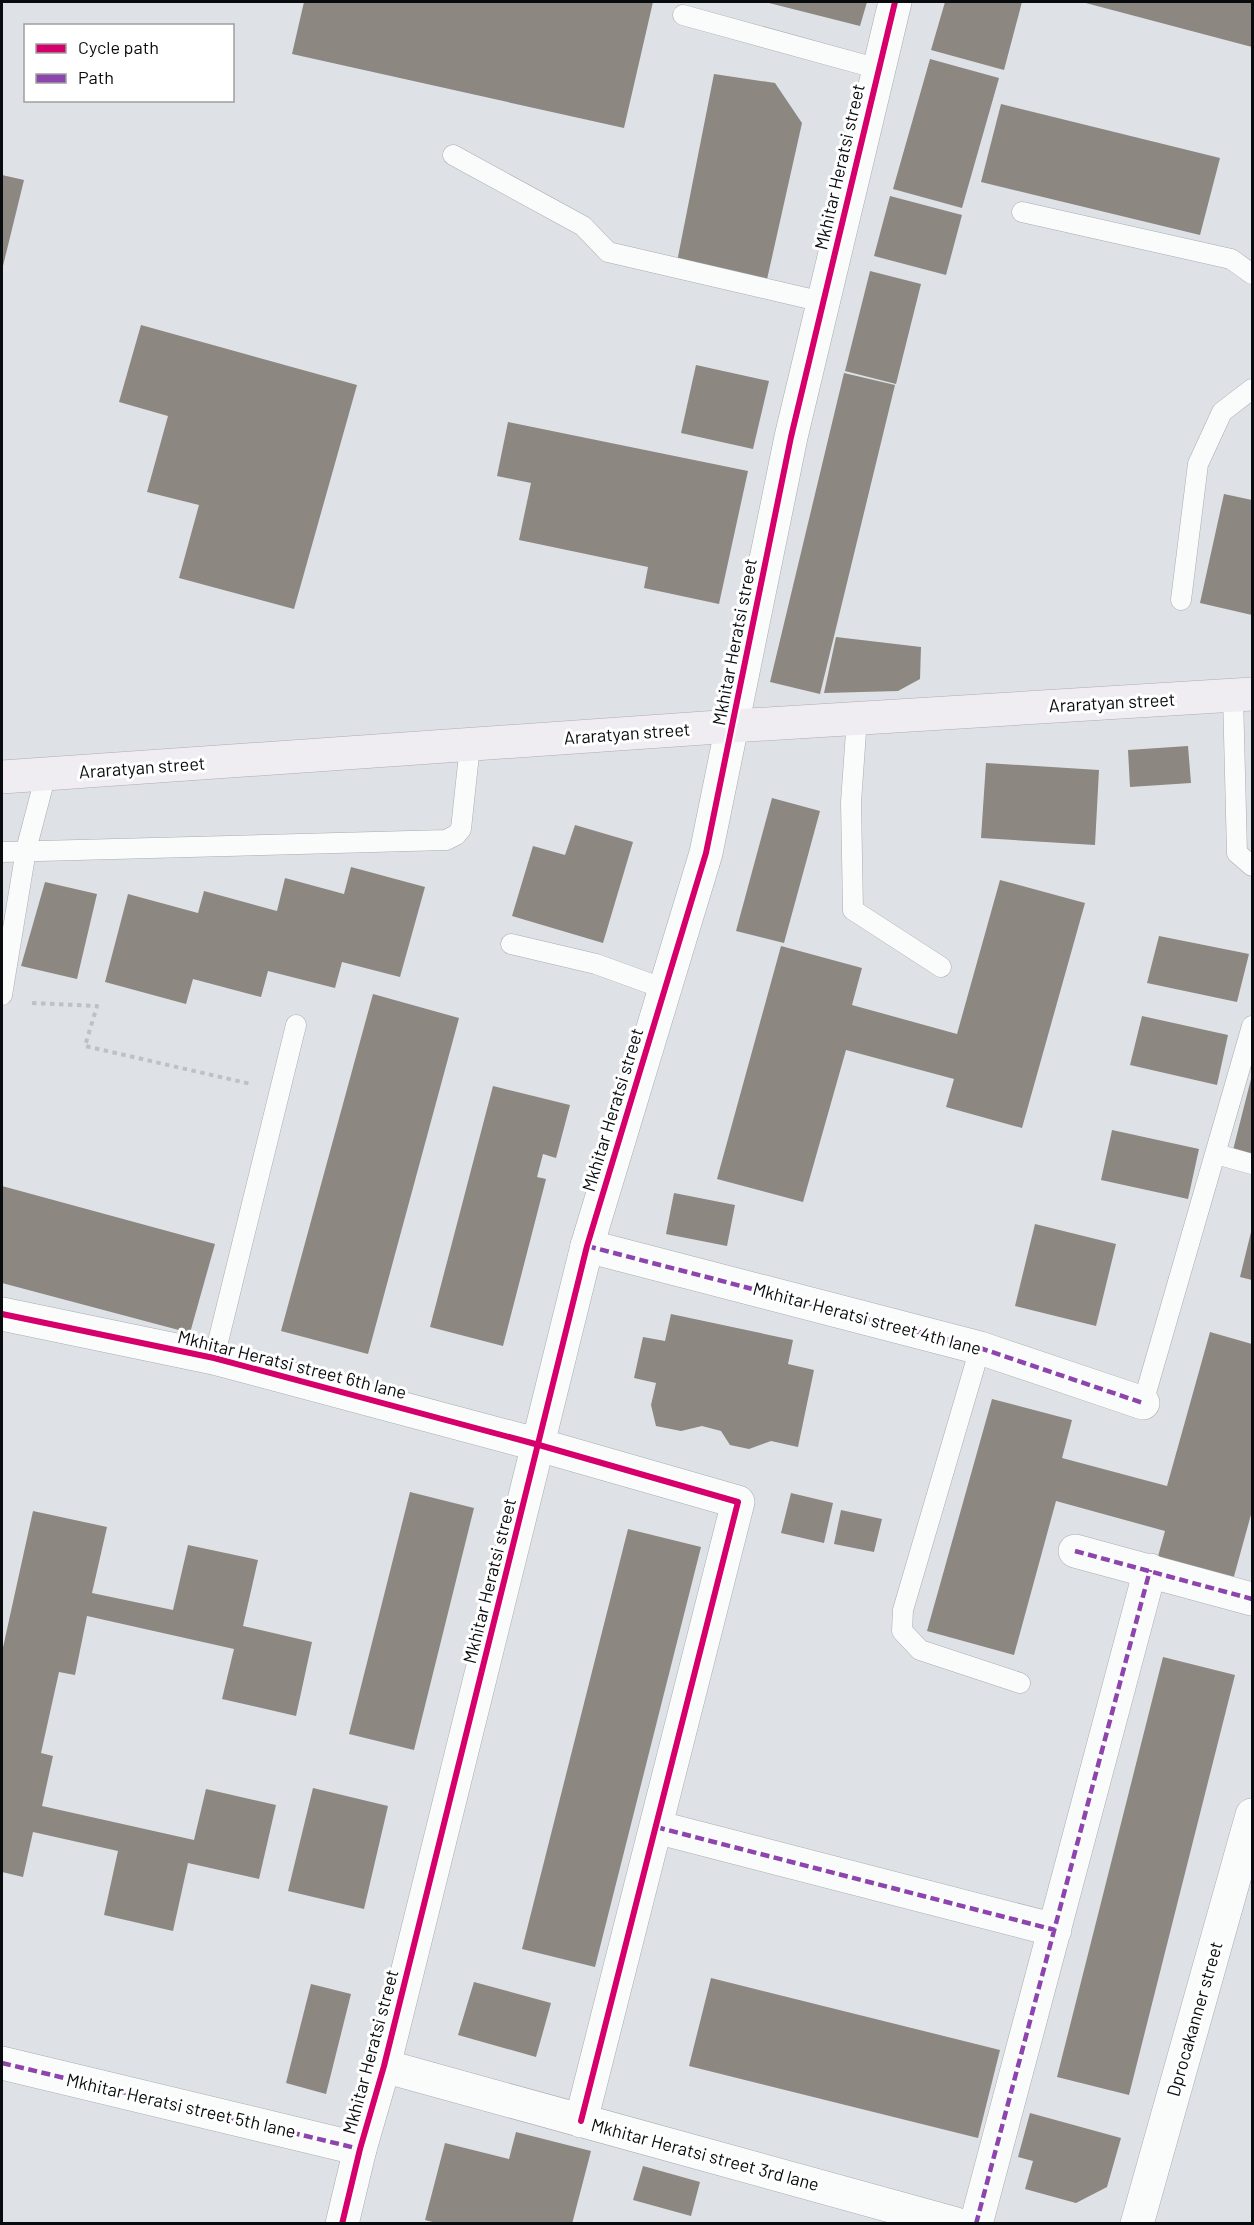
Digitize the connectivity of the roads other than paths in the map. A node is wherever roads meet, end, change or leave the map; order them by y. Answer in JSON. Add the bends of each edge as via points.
{"nodes":[{"id":1,"x":895,"y":2,"type":"edge"},
{"id":2,"x":683,"y":15,"type":"dead end"},
{"id":3,"x":879,"y":69,"type":"junction"},
{"id":4,"x":453,"y":155,"type":"dead end"},
{"id":5,"x":1022,"y":212,"type":"dead end"},
{"id":6,"x":1252,"y":274,"type":"edge"},
{"id":7,"x":823,"y":302,"type":"junction"},
{"id":8,"x":1252,"y":389,"type":"edge"},
{"id":9,"x":1181,"y":600,"type":"dead end"},
{"id":10,"x":1243,"y":695,"type":"edge"},
{"id":11,"x":857,"y":718,"type":"junction"},
{"id":12,"x":733,"y":726,"type":"junction"},
{"id":13,"x":470,"y":745,"type":"junction"},
{"id":14,"x":46,"y":774,"type":"junction"},
{"id":15,"x":2,"y":777,"type":"edge"},
{"id":16,"x":26,"y":850,"type":"junction"},
{"id":17,"x":2,"y":852,"type":"edge"},
{"id":18,"x":1252,"y":866,"type":"edge"},
{"id":19,"x":511,"y":944,"type":"dead end"},
{"id":20,"x":941,"y":967,"type":"dead end"},
{"id":21,"x":665,"y":989,"type":"junction"},
{"id":22,"x":2,"y":995,"type":"edge"},
{"id":23,"x":296,"y":1025,"type":"dead end"},
{"id":24,"x":1252,"y":1026,"type":"edge"},
{"id":25,"x":1216,"y":1154,"type":"junction"},
{"id":26,"x":1252,"y":1164,"type":"edge"},
{"id":27,"x":587,"y":1246,"type":"junction"},
{"id":28,"x":2,"y":1314,"type":"edge"},
{"id":29,"x":980,"y":1348,"type":"junction"},
{"id":30,"x":214,"y":1358,"type":"junction"},
{"id":31,"x":1143,"y":1403,"type":"joint"},
{"id":32,"x":539,"y":1445,"type":"junction"},
{"id":33,"x":1075,"y":1551,"type":"dead end"},
{"id":34,"x":1150,"y":1570,"type":"junction"},
{"id":35,"x":1252,"y":1599,"type":"edge"},
{"id":36,"x":1020,"y":1683,"type":"dead end"},
{"id":37,"x":1252,"y":1815,"type":"edge"},
{"id":38,"x":656,"y":1827,"type":"junction"},
{"id":39,"x":1055,"y":1930,"type":"junction"},
{"id":40,"x":2,"y":2063,"type":"edge"},
{"id":41,"x":384,"y":2066,"type":"junction"},
{"id":42,"x":581,"y":2121,"type":"junction"},
{"id":43,"x":360,"y":2149,"type":"junction"},
{"id":44,"x":342,"y":2223,"type":"edge"},
{"id":45,"x":956,"y":2223,"type":"edge"},
{"id":46,"x":976,"y":2223,"type":"edge"},
{"id":47,"x":1137,"y":2223,"type":"edge"}],
"edges":[{"from":1,"to":3,"type":"street","name":"Mkhitar Heratsi street"},
{"from":2,"to":3,"type":"lane"},
{"from":3,"to":7,"type":"street","name":"Mkhitar Heratsi street"},
{"from":4,"to":7,"type":"lane","via":[[583,226],[608,252]]},
{"from":5,"to":6,"type":"lane","via":[[1231,260]]},
{"from":7,"to":12,"type":"street","name":"Mkhitar Heratsi street","via":[[791,437]]},
{"from":8,"to":9,"type":"lane","via":[[1222,412],[1198,464]]},
{"from":10,"to":11,"type":"main road","name":"Araratyan street"},
{"from":10,"to":18,"type":"lane","via":[[1237,853]]},
{"from":11,"to":12,"type":"main road","name":"Araratyan street"},
{"from":11,"to":20,"type":"lane","via":[[851,802],[854,910]]},
{"from":12,"to":13,"type":"main road","name":"Araratyan street"},
{"from":12,"to":21,"type":"street","name":"Mkhitar Heratsi street","via":[[706,853]]},
{"from":13,"to":14,"type":"main road","name":"Araratyan street"},
{"from":13,"to":16,"type":"lane","via":[[461,829],[446,840]]},
{"from":14,"to":15,"type":"main road","name":"Araratyan street"},
{"from":14,"to":16,"type":"lane"},
{"from":16,"to":17,"type":"lane"},
{"from":16,"to":22,"type":"lane"},
{"from":19,"to":21,"type":"lane","via":[[596,964]]},
{"from":21,"to":27,"type":"street","name":"Mkhitar Heratsi street"},
{"from":23,"to":30,"type":"lane"},
{"from":24,"to":25,"type":"lane"},
{"from":25,"to":26,"type":"lane"},
{"from":25,"to":31,"type":"lane"},
{"from":27,"to":29,"type":"street","name":"Mkhitar Heratsi street 4th lane"},
{"from":27,"to":32,"type":"street","name":"Mkhitar Heratsi street"},
{"from":28,"to":30,"type":"street","name":"Mkhitar Heratsi street 6th lane"},
{"from":29,"to":31,"type":"street","name":"Mkhitar Heratsi street 4th lane"},
{"from":29,"to":36,"type":"lane","via":[[903,1610],[902,1631],[920,1650]]},
{"from":30,"to":32,"type":"street","name":"Mkhitar Heratsi street 6th lane"},
{"from":32,"to":38,"type":"street","name":"Mkhitar Heratsi street 6th lane","via":[[738,1502]]},
{"from":32,"to":41,"type":"street","name":"Mkhitar Heratsi street"},
{"from":33,"to":34,"type":"street"},
{"from":34,"to":35,"type":"street"},
{"from":34,"to":39,"type":"street"},
{"from":37,"to":47,"type":"street","name":"Dprocakanner street"},
{"from":38,"to":39,"type":"street"},
{"from":38,"to":42,"type":"street"},
{"from":39,"to":46,"type":"street"},
{"from":40,"to":43,"type":"street","name":"Mkhitar Heratsi street 5th lane"},
{"from":41,"to":42,"type":"street","name":"Mkhitar Heratsi street 3rd lane"},
{"from":41,"to":43,"type":"street","name":"Mkhitar Heratsi street"},
{"from":42,"to":45,"type":"street","name":"Mkhitar Heratsi street 3rd lane"},
{"from":43,"to":44,"type":"street","name":"Mkhitar Heratsi street"}]}
